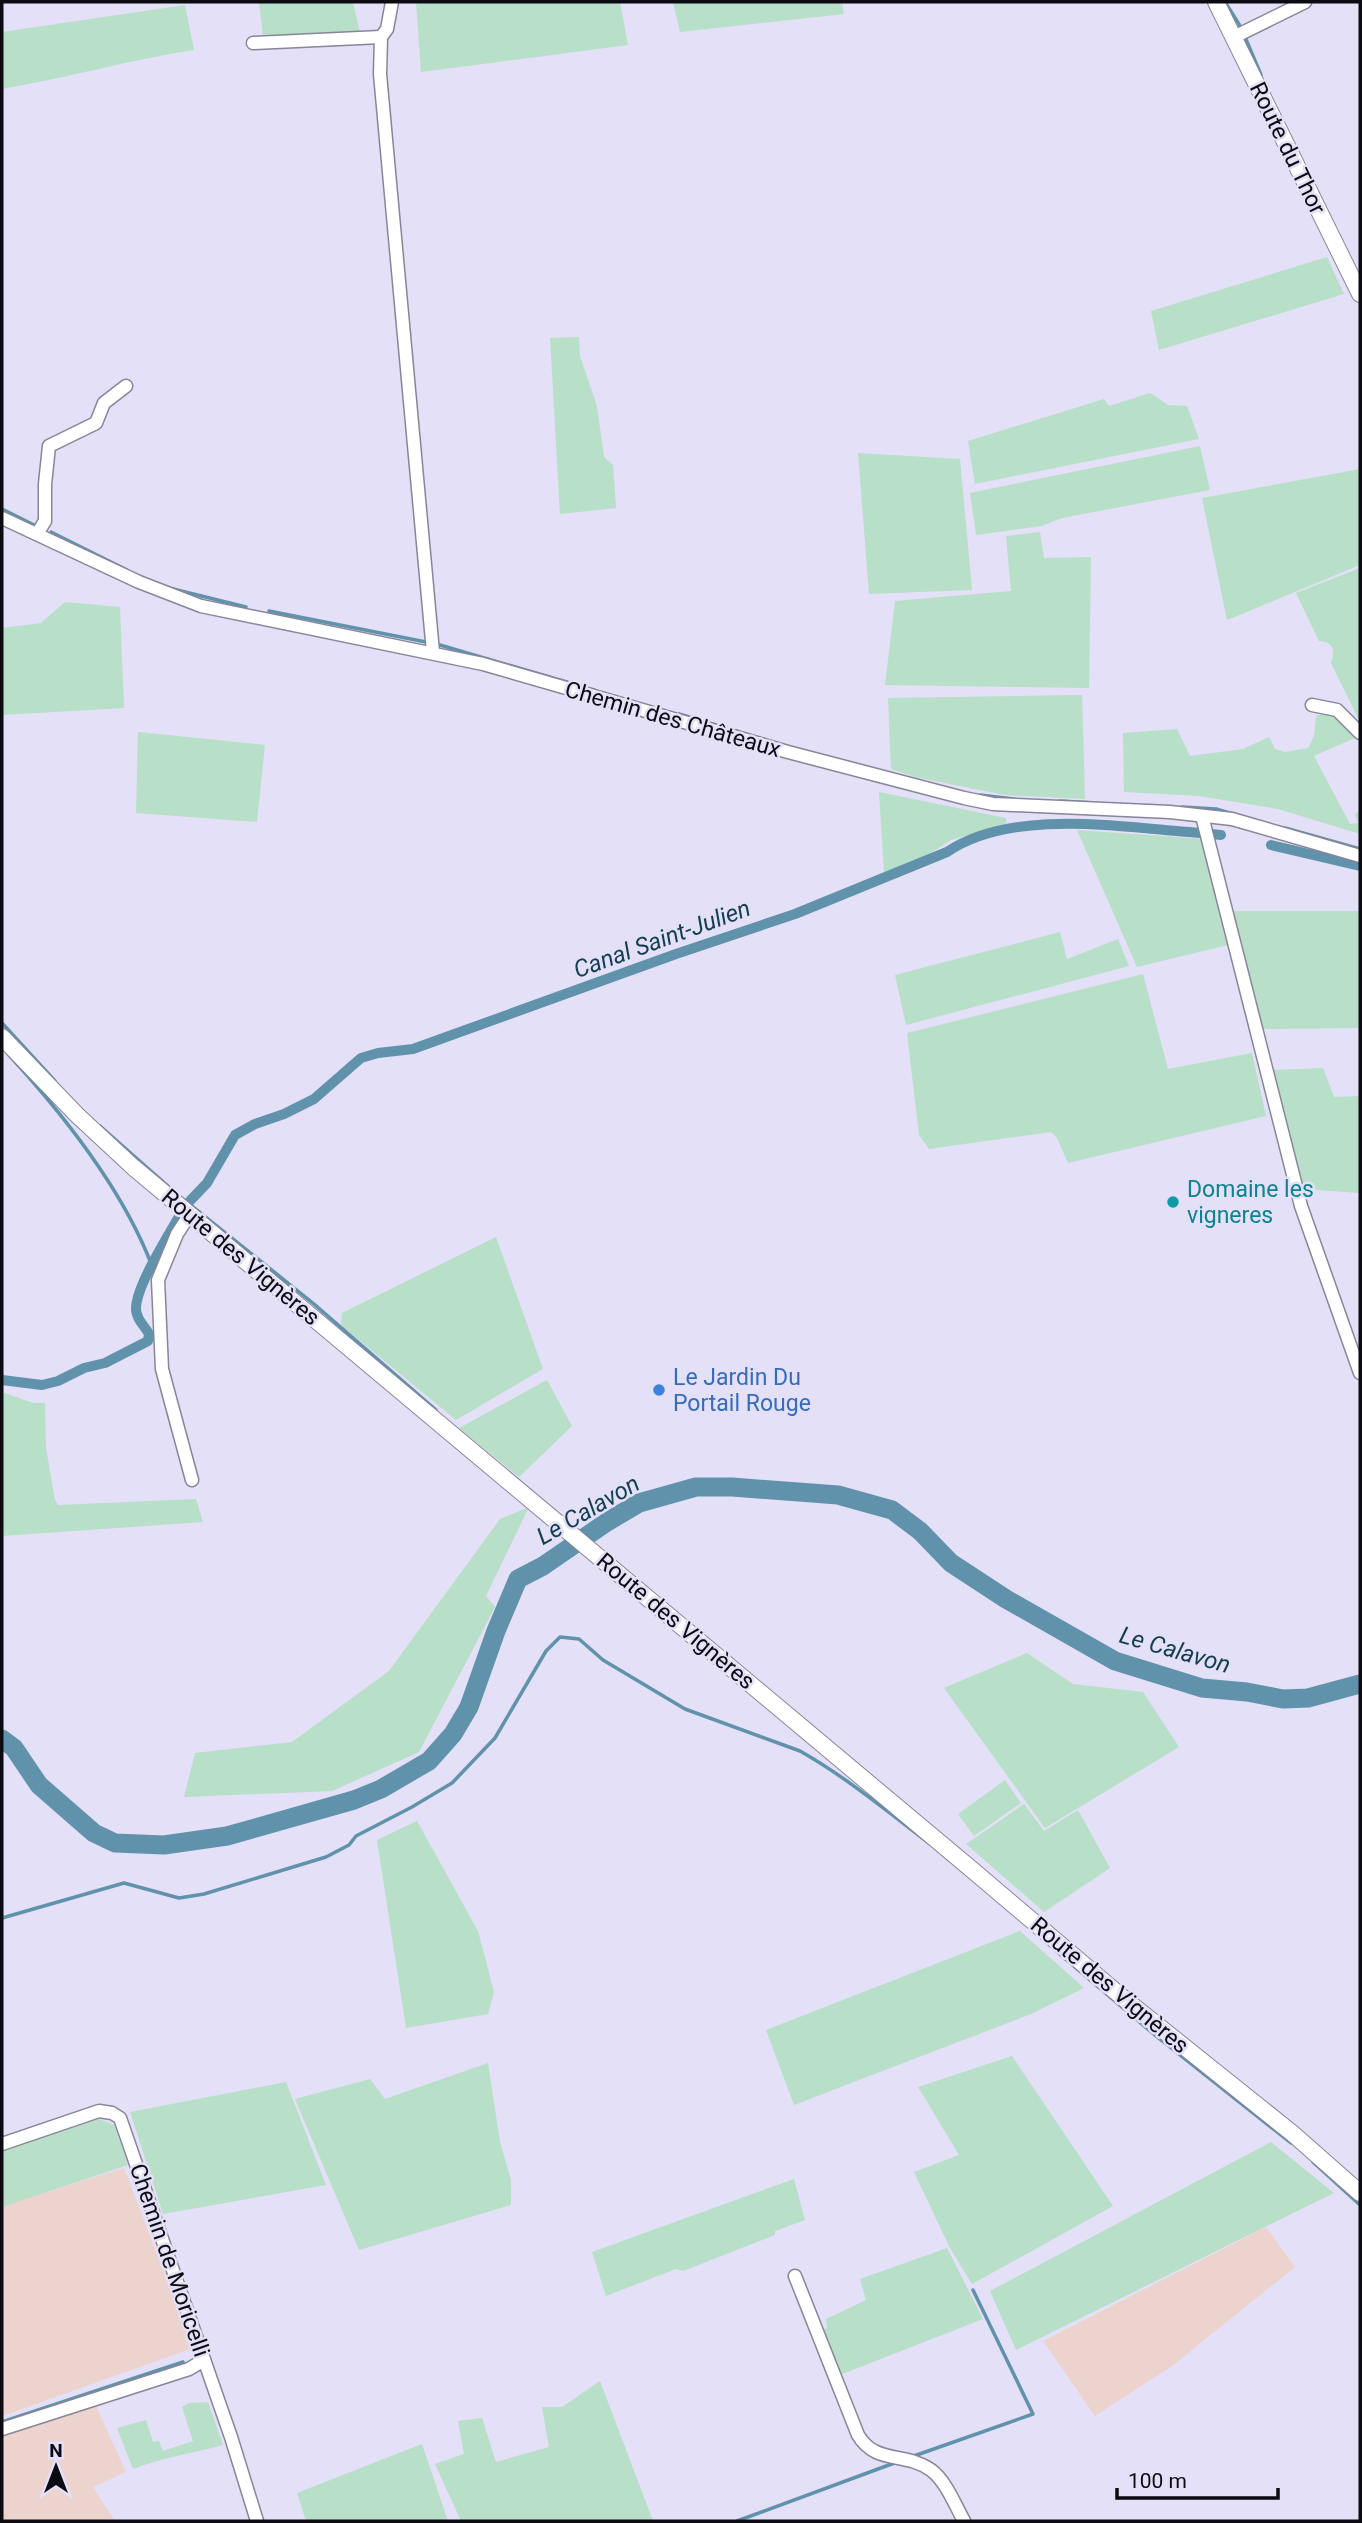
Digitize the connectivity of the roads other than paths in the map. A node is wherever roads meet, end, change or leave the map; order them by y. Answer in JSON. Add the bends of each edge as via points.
{"nodes":[{"id":1,"x":392,"y":2,"type":"edge"},
{"id":2,"x":1216,"y":2,"type":"edge"},
{"id":3,"x":1305,"y":2,"type":"edge"},
{"id":4,"x":381,"y":37,"type":"junction"},
{"id":5,"x":1234,"y":37,"type":"junction"},
{"id":6,"x":253,"y":43,"type":"dead end"},
{"id":7,"x":1360,"y":294,"type":"edge"},
{"id":8,"x":126,"y":387,"type":"dead end"},
{"id":9,"x":2,"y":518,"type":"edge"},
{"id":10,"x":37,"y":534,"type":"junction"},
{"id":11,"x":433,"y":652,"type":"junction"},
{"id":12,"x":1312,"y":705,"type":"dead end"},
{"id":13,"x":1360,"y":733,"type":"edge"},
{"id":14,"x":1202,"y":816,"type":"junction"},
{"id":15,"x":1360,"y":856,"type":"edge"},
{"id":16,"x":2,"y":1037,"type":"edge"},
{"id":17,"x":185,"y":1210,"type":"junction"},
{"id":18,"x":1360,"y":1373,"type":"edge"},
{"id":19,"x":192,"y":1480,"type":"dead end"},
{"id":20,"x":2,"y":2144,"type":"edge"},
{"id":21,"x":1360,"y":2193,"type":"edge"},
{"id":22,"x":795,"y":2276,"type":"dead end"},
{"id":23,"x":204,"y":2360,"type":"junction"},
{"id":24,"x":2,"y":2429,"type":"edge"},
{"id":25,"x":257,"y":2521,"type":"edge"},
{"id":26,"x":964,"y":2521,"type":"edge"}],
"edges":[{"from":1,"to":4,"type":"street"},
{"from":2,"to":5,"type":"street","name":"Route du Thor"},
{"from":3,"to":5,"type":"street"},
{"from":4,"to":6,"type":"street"},
{"from":4,"to":11,"type":"street","via":[[381,87]]},
{"from":5,"to":7,"type":"street","name":"Route du Thor"},
{"from":8,"to":10,"type":"street","via":[[104,403],[96,423],[49,446],[45,521]]},
{"from":9,"to":10,"type":"street","name":"Chemin des Châteaux"},
{"from":10,"to":11,"type":"street","name":"Chemin des Châteaux","via":[[201,606]]},
{"from":11,"to":14,"type":"street","name":"Chemin des Châteaux","via":[[993,804]]},
{"from":12,"to":13,"type":"street","via":[[1337,710]]},
{"from":14,"to":15,"type":"street","name":"Chemin des Châteaux","via":[[1232,819]]},
{"from":14,"to":18,"type":"street","via":[[1301,1206]]},
{"from":16,"to":17,"type":"street","name":"Route des Vignères","via":[[77,1115]]},
{"from":17,"to":19,"type":"street","via":[[158,1280],[162,1368]]},
{"from":17,"to":21,"type":"street","name":"Route des Vignères"},
{"from":20,"to":23,"type":"street","name":"Chemin de Moricelli","via":[[99,2111],[120,2118]]},
{"from":22,"to":26,"type":"street","via":[[864,2445],[932,2471]]},
{"from":23,"to":24,"type":"street","via":[[189,2370]]},
{"from":23,"to":25,"type":"street","name":"Chemin de Moricelli"}]}
